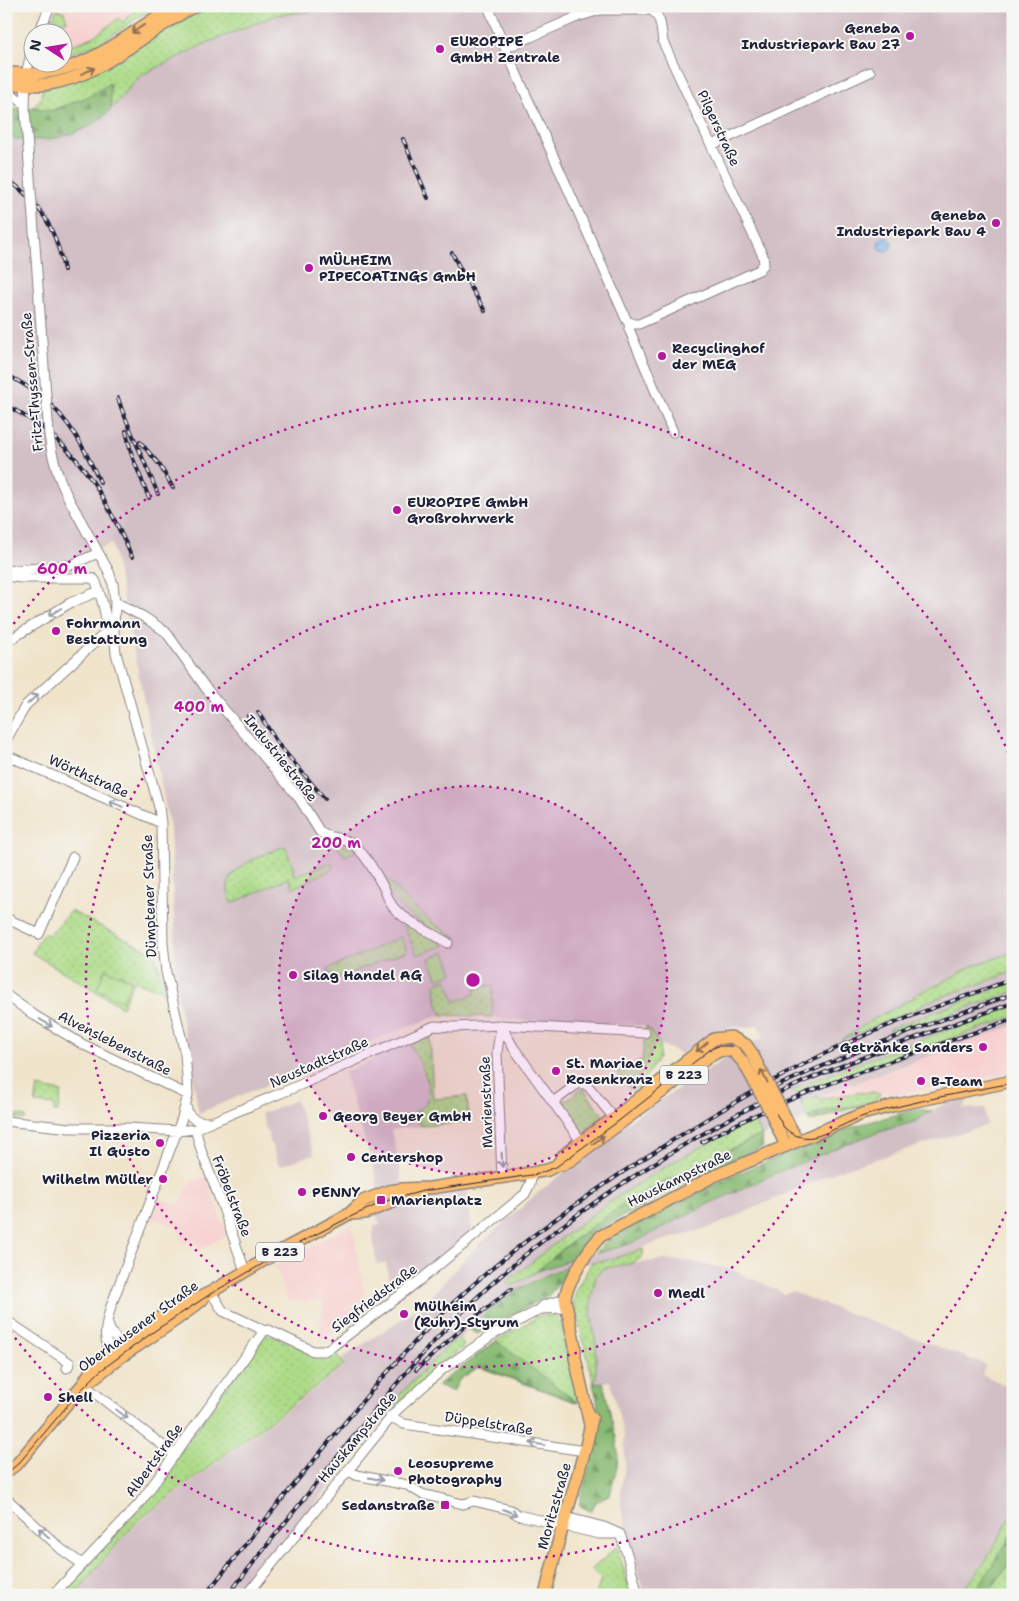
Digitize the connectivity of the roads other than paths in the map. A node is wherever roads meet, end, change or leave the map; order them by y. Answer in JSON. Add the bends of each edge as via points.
{"nodes":[{"id":1,"x":50,"y":6,"type":"edge"},
{"id":2,"x":174,"y":6,"type":"edge"},
{"id":3,"x":194,"y":6,"type":"edge"},
{"id":4,"x":488,"y":6,"type":"edge"},
{"id":5,"x":43,"y":22,"type":"edge"},
{"id":6,"x":505,"y":48,"type":"junction"},
{"id":7,"x":72,"y":66,"type":"edge"},
{"id":8,"x":27,"y":72,"type":"edge"},
{"id":9,"x":47,"y":72,"type":"edge"},
{"id":10,"x":870,"y":72,"type":"dead end"},
{"id":11,"x":6,"y":73,"type":"edge"},
{"id":12,"x":25,"y":79,"type":"junction"},
{"id":13,"x":6,"y":84,"type":"edge"},
{"id":14,"x":6,"y":90,"type":"edge"},
{"id":15,"x":25,"y":106,"type":"junction"},
{"id":16,"x":712,"y":145,"type":"junction"},
{"id":17,"x":630,"y":323,"type":"junction"},
{"id":18,"x":673,"y":432,"type":"dead end"},
{"id":19,"x":98,"y":552,"type":"junction"},
{"id":20,"x":6,"y":571,"type":"edge"},
{"id":21,"x":6,"y":576,"type":"edge"},
{"id":22,"x":99,"y":591,"type":"junction"},
{"id":23,"x":115,"y":602,"type":"junction"},
{"id":24,"x":6,"y":642,"type":"edge"},
{"id":25,"x":6,"y":740,"type":"edge"},
{"id":26,"x":6,"y":755,"type":"edge"},
{"id":27,"x":161,"y":823,"type":"junction"},
{"id":28,"x":73,"y":857,"type":"dead end"},
{"id":29,"x":6,"y":918,"type":"edge"},
{"id":30,"x":448,"y":943,"type":"dead end"},
{"id":31,"x":6,"y":995,"type":"edge"},
{"id":32,"x":502,"y":1025,"type":"junction"},
{"id":33,"x":645,"y":1033,"type":"dead end"},
{"id":34,"x":513,"y":1047,"type":"junction"},
{"id":35,"x":498,"y":1052,"type":"junction"},
{"id":36,"x":1013,"y":1081,"type":"edge"},
{"id":37,"x":188,"y":1095,"type":"junction"},
{"id":38,"x":553,"y":1102,"type":"junction"},
{"id":39,"x":186,"y":1106,"type":"junction"},
{"id":40,"x":776,"y":1111,"type":"junction"},
{"id":41,"x":614,"y":1118,"type":"junction"},
{"id":42,"x":6,"y":1121,"type":"edge"},
{"id":43,"x":214,"y":1122,"type":"junction"},
{"id":44,"x":195,"y":1129,"type":"junction"},
{"id":45,"x":178,"y":1131,"type":"junction"},
{"id":46,"x":581,"y":1141,"type":"junction"},
{"id":47,"x":792,"y":1143,"type":"junction"},
{"id":48,"x":557,"y":1165,"type":"junction"},
{"id":49,"x":502,"y":1177,"type":"junction"},
{"id":50,"x":531,"y":1179,"type":"junction"},
{"id":51,"x":245,"y":1271,"type":"junction"},
{"id":52,"x":211,"y":1292,"type":"junction"},
{"id":53,"x":565,"y":1303,"type":"junction"},
{"id":54,"x":6,"y":1320,"type":"edge"},
{"id":55,"x":264,"y":1331,"type":"junction"},
{"id":56,"x":119,"y":1352,"type":"junction"},
{"id":57,"x":67,"y":1368,"type":"dead end"},
{"id":58,"x":83,"y":1384,"type":"junction"},
{"id":59,"x":390,"y":1416,"type":"junction"},
{"id":60,"x":585,"y":1451,"type":"junction"},
{"id":61,"x":175,"y":1455,"type":"junction"},
{"id":62,"x":348,"y":1470,"type":"junction"},
{"id":63,"x":6,"y":1472,"type":"edge"},
{"id":64,"x":6,"y":1498,"type":"edge"},
{"id":65,"x":564,"y":1522,"type":"junction"},
{"id":66,"x":82,"y":1564,"type":"junction"},
{"id":67,"x":53,"y":1595,"type":"edge"},
{"id":68,"x":247,"y":1595,"type":"edge"},
{"id":69,"x":545,"y":1595,"type":"edge"},
{"id":70,"x":638,"y":1595,"type":"edge"}],
"edges":[{"from":1,"to":5,"type":"street"},
{"from":2,"to":7,"type":"main road","one_way":true,"via":[[102,53]]},
{"from":12,"to":3,"type":"main road","one_way":true,"via":[[40,85],[76,77]]},
{"from":4,"to":6,"type":"street"},
{"from":6,"to":16,"type":"street","name":"Pilgerstraße","via":[[600,10],[651,10],[657,13],[663,42]]},
{"from":6,"to":17,"type":"street","via":[[624,317]]},
{"from":8,"to":12,"type":"street","name":"Fritz-Thyssen-Straße"},
{"from":9,"to":12,"type":"main road"},
{"from":10,"to":16,"type":"street"},
{"from":11,"to":12,"type":"main road"},
{"from":12,"to":13,"type":"main road"},
{"from":12,"to":15,"type":"street","name":"Fritz-Thyssen-Straße"},
{"from":14,"to":15,"type":"street"},
{"from":15,"to":19,"type":"street","name":"Fritz-Thyssen-Straße","bridge":true,"via":[[52,456],[64,491]]},
{"from":16,"to":17,"type":"street","name":"Pilgerstraße","via":[[764,264],[759,270],[639,324]]},
{"from":17,"to":18,"type":"street","via":[[629,329]]},
{"from":19,"to":20,"type":"street","via":[[71,565]]},
{"from":19,"to":23,"type":"street","name":"Dümptener Straße","via":[[111,578]]},
{"from":21,"to":22,"type":"street","via":[[89,578],[94,579]]},
{"from":22,"to":24,"type":"street","one_way":true,"via":[[70,602]]},
{"from":25,"to":22,"type":"street","one_way":true,"via":[[26,705],[104,634],[107,625]]},
{"from":23,"to":27,"type":"street","name":"Dümptener Straße","via":[[116,653],[160,807]]},
{"from":23,"to":30,"type":"street","name":"Industriestraße","via":[[166,632],[205,687],[299,798],[320,832],[353,845],[376,873],[393,908]]},
{"from":27,"to":26,"type":"street","name":"Wörthstraße","one_way":true},
{"from":27,"to":37,"type":"street","name":"Dümptener Straße","via":[[163,943],[166,972],[185,1054]]},
{"from":28,"to":29,"type":"street","via":[[39,934]]},
{"from":31,"to":37,"type":"street","name":"Alvenslebenstraße","one_way":true,"via":[[82,1044]]},
{"from":32,"to":33,"type":"street","name":"Neustadtstraße"},
{"from":32,"to":34,"type":"street"},
{"from":32,"to":35,"type":"street","name":"Marienstraße"},
{"from":32,"to":43,"type":"street","name":"Neustadtstraße","via":[[434,1026]]},
{"from":34,"to":35,"type":"street"},
{"from":34,"to":38,"type":"street"},
{"from":35,"to":49,"type":"street","name":"Marienstraße","one_way":true},
{"from":36,"to":47,"type":"main road","via":[[862,1114]]},
{"from":37,"to":39,"type":"street","name":"Dümptener Straße"},
{"from":38,"to":41,"type":"street","via":[[580,1082],[588,1086]]},
{"from":38,"to":46,"type":"street"},
{"from":39,"to":43,"type":"street","via":[[193,1119]]},
{"from":39,"to":45,"type":"street","name":"Dümptener Straße"},
{"from":40,"to":41,"type":"main road","name":"Oberhausener Straße","number":"B 223","one_way":true,"bridge":true,"via":[[751,1052],[746,1045],[731,1037],[714,1038]]},
{"from":40,"to":47,"type":"main road","name":"Oberhausener Straße","number":"B 223"},
{"from":48,"to":40,"type":"main road","name":"Oberhausener Straße","number":"B 223","one_way":true,"bridge":true,"via":[[571,1160],[721,1050],[734,1052],[744,1063]]},
{"from":41,"to":46,"type":"main road","name":"Oberhausener Straße","number":"B 223"},
{"from":42,"to":45,"type":"street","name":"Neustadtstraße","via":[[70,1128]]},
{"from":43,"to":44,"type":"street","name":"Neustadtstraße"},
{"from":44,"to":45,"type":"street","name":"Neustadtstraße"},
{"from":44,"to":51,"type":"street","name":"Fröbelstraße"},
{"from":45,"to":56,"type":"street","name":"Dümptener Straße","via":[[104,1332],[105,1340]]},
{"from":46,"to":48,"type":"main road","name":"Oberhausener Straße","number":"B 223"},
{"from":47,"to":53,"type":"main road","name":"Hauskampstraße","via":[[712,1176],[606,1232],[595,1241],[571,1282]]},
{"from":48,"to":50,"type":"main road","name":"Oberhausener Straße","number":"B 223"},
{"from":49,"to":50,"type":"main road","name":"Oberhausener Straße","number":"B 223"},
{"from":49,"to":51,"type":"main road","name":"Oberhausener Straße","number":"B 223","via":[[377,1195],[363,1201],[350,1214]]},
{"from":50,"to":55,"type":"street","name":"Siegfriedstraße","via":[[526,1194],[330,1348],[313,1351],[269,1330]]},
{"from":51,"to":52,"type":"main road","name":"Oberhausener Straße","number":"B 223"},
{"from":52,"to":55,"type":"street","name":"Siegfriedstraße","via":[[223,1311]]},
{"from":52,"to":56,"type":"main road","name":"Oberhausener Straße","number":"B 223","via":[[158,1318]]},
{"from":53,"to":59,"type":"street","name":"Hauskampstraße","via":[[544,1305],[492,1335],[443,1368]]},
{"from":53,"to":60,"type":"main road","name":"Moritzstraße","via":[[591,1397],[592,1415]]},
{"from":54,"to":57,"type":"street","via":[[70,1363]]},
{"from":55,"to":61,"type":"street","name":"Albertstraße"},
{"from":56,"to":58,"type":"main road","name":"Oberhausener Straße","number":"B 223","via":[[93,1367]]},
{"from":58,"to":61,"type":"street","one_way":true},
{"from":58,"to":63,"type":"main road","name":"Oberhausener Straße","number":"B 223","via":[[22,1458]]},
{"from":60,"to":59,"type":"street","name":"Düppelstraße","one_way":true,"via":[[404,1424]]},
{"from":59,"to":62,"type":"street","name":"Hauskampstraße"},
{"from":60,"to":65,"type":"main road","name":"Moritzstraße"},
{"from":61,"to":66,"type":"street","name":"Albertstraße","via":[[139,1504]]},
{"from":62,"to":65,"type":"street","one_way":true,"via":[[356,1475],[407,1485],[422,1494],[463,1504],[474,1501],[511,1510],[518,1515]]},
{"from":62,"to":68,"type":"street","name":"Hauskampstraße"},
{"from":66,"to":64,"type":"street","one_way":true},
{"from":65,"to":69,"type":"main road","name":"Moritzstraße"},
{"from":65,"to":70,"type":"street","via":[[599,1534],[620,1534]]},
{"from":66,"to":67,"type":"street","name":"Albertstraße"}]}
